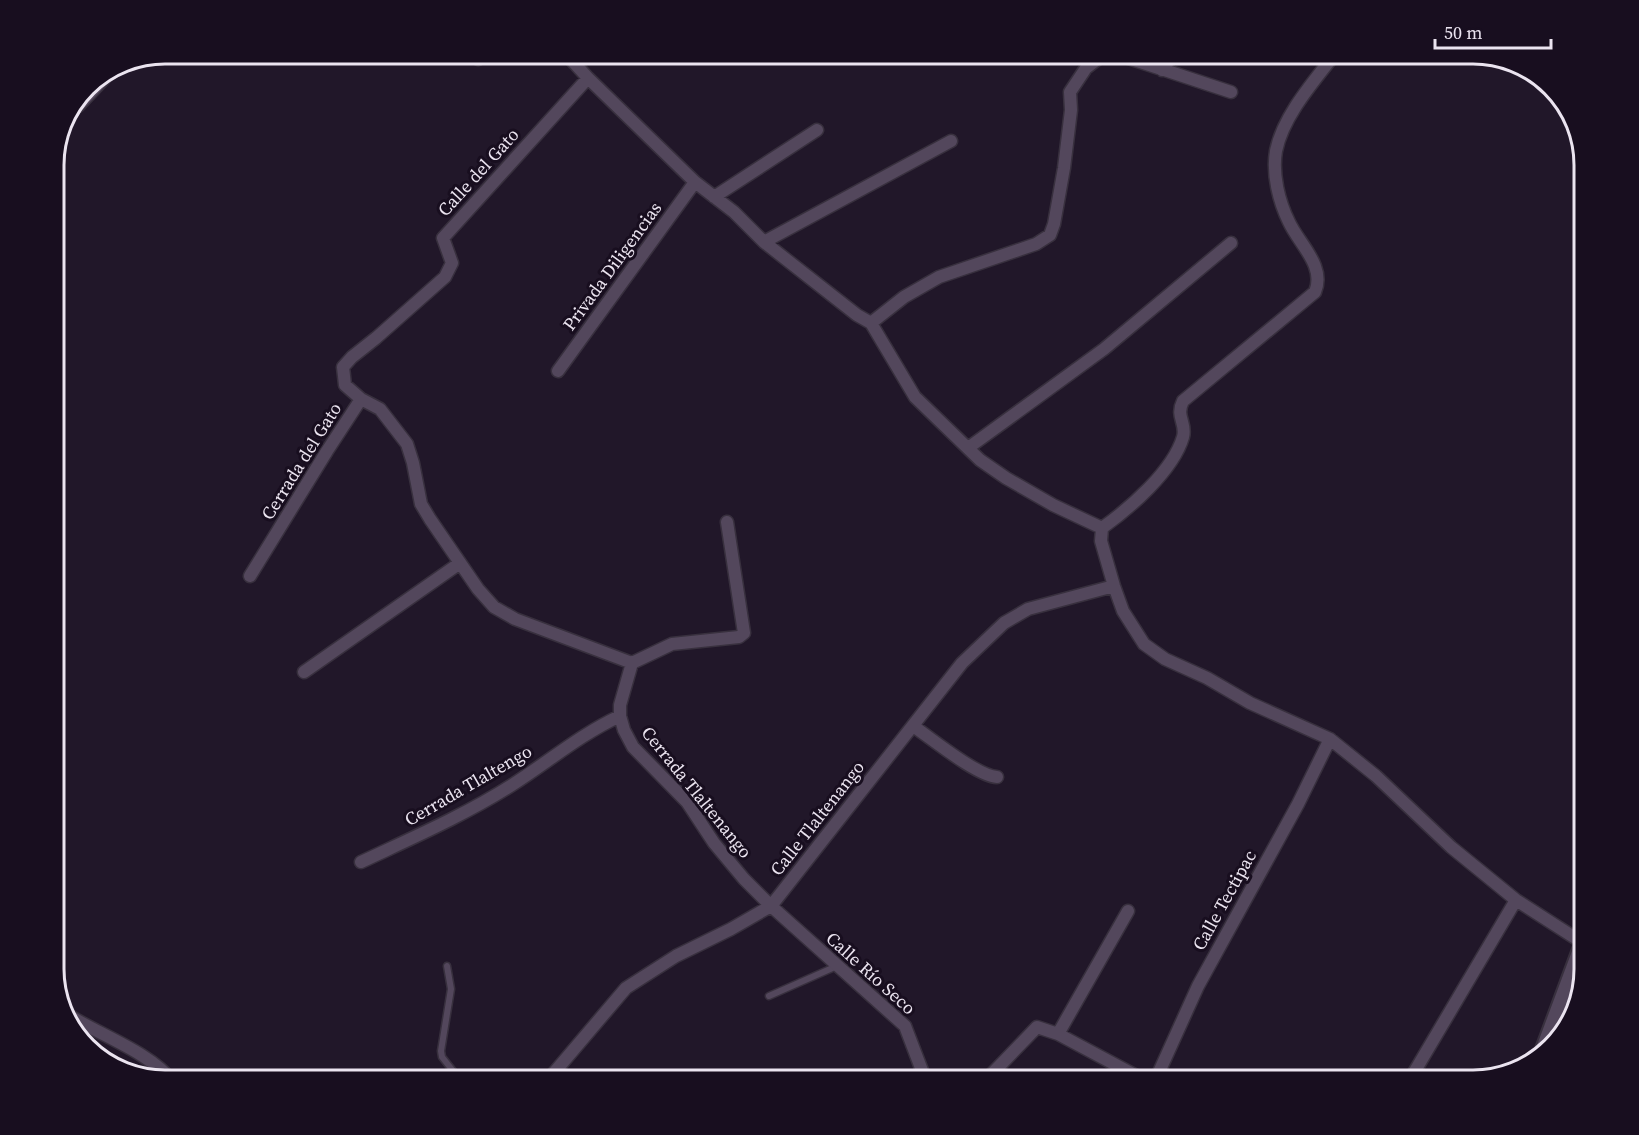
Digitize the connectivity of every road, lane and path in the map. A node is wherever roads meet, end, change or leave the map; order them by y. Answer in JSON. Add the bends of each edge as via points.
{"nodes":[{"id":1,"x":575,"y":64,"type":"edge"},
{"id":2,"x":1091,"y":64,"type":"edge"},
{"id":3,"x":1145,"y":64,"type":"edge"},
{"id":4,"x":1166,"y":64,"type":"edge"},
{"id":5,"x":1328,"y":64,"type":"edge"},
{"id":6,"x":1162,"y":70,"type":"junction"},
{"id":7,"x":588,"y":78,"type":"junction"},
{"id":8,"x":1231,"y":92,"type":"dead end"},
{"id":9,"x":817,"y":130,"type":"dead end"},
{"id":10,"x":951,"y":141,"type":"dead end"},
{"id":11,"x":695,"y":182,"type":"junction"},
{"id":12,"x":714,"y":197,"type":"junction"},
{"id":13,"x":764,"y":242,"type":"junction"},
{"id":14,"x":1231,"y":243,"type":"dead end"},
{"id":15,"x":871,"y":323,"type":"junction"},
{"id":16,"x":343,"y":367,"type":"joint"},
{"id":17,"x":558,"y":371,"type":"dead end"},
{"id":18,"x":361,"y":399,"type":"junction"},
{"id":19,"x":968,"y":448,"type":"junction"},
{"id":20,"x":727,"y":522,"type":"dead end"},
{"id":21,"x":1102,"y":528,"type":"junction"},
{"id":22,"x":460,"y":563,"type":"junction"},
{"id":23,"x":250,"y":576,"type":"dead end"},
{"id":24,"x":1114,"y":586,"type":"junction"},
{"id":25,"x":632,"y":663,"type":"junction"},
{"id":26,"x":304,"y":672,"type":"dead end"},
{"id":27,"x":620,"y":716,"type":"junction"},
{"id":28,"x":913,"y":726,"type":"junction"},
{"id":29,"x":1330,"y":739,"type":"junction"},
{"id":30,"x":997,"y":777,"type":"dead end"},
{"id":31,"x":362,"y":862,"type":"dead end"},
{"id":32,"x":1516,"y":900,"type":"junction"},
{"id":33,"x":771,"y":906,"type":"junction"},
{"id":34,"x":1128,"y":911,"type":"dead end"},
{"id":35,"x":1574,"y":935,"type":"edge"},
{"id":36,"x":447,"y":966,"type":"dead end"},
{"id":37,"x":837,"y":966,"type":"junction"},
{"id":38,"x":1573,"y":988,"type":"edge"},
{"id":39,"x":769,"y":996,"type":"dead end"},
{"id":40,"x":78,"y":1020,"type":"edge"},
{"id":41,"x":1058,"y":1034,"type":"junction"},
{"id":42,"x":1551,"y":1035,"type":"edge"},
{"id":43,"x":162,"y":1070,"type":"edge"},
{"id":44,"x":452,"y":1070,"type":"edge"},
{"id":45,"x":556,"y":1070,"type":"edge"},
{"id":46,"x":922,"y":1070,"type":"edge"},
{"id":47,"x":996,"y":1070,"type":"edge"},
{"id":48,"x":1125,"y":1070,"type":"edge"},
{"id":49,"x":1160,"y":1070,"type":"edge"},
{"id":50,"x":1416,"y":1070,"type":"edge"}],
"edges":[{"from":1,"to":7,"type":"street"},
{"from":2,"to":15,"type":"street","via":[[1070,92],[1064,168],[1050,235],[939,278],[904,297]]},
{"from":3,"to":6,"type":"street"},
{"from":4,"to":6,"type":"street"},
{"from":5,"to":21,"type":"street","via":[[1299,103],[1279,142],[1275,160],[1280,198],[1317,271],[1318,286],[1183,401],[1179,415],[1184,429],[1182,439],[1171,459],[1134,502]]},
{"from":6,"to":8,"type":"street"},
{"from":7,"to":11,"type":"street"},
{"from":7,"to":16,"type":"street","name":"Calle del Gato","via":[[442,238],[452,263],[445,277]]},
{"from":9,"to":12,"type":"street"},
{"from":10,"to":13,"type":"street"},
{"from":11,"to":12,"type":"street"},
{"from":11,"to":17,"type":"street","name":"Privada Diligencias"},
{"from":12,"to":13,"type":"street"},
{"from":13,"to":15,"type":"street"},
{"from":14,"to":19,"type":"street","via":[[1104,349]]},
{"from":15,"to":19,"type":"street","via":[[915,397]]},
{"from":16,"to":18,"type":"street","name":"Cerrada del Gato","via":[[345,385]]},
{"from":18,"to":22,"type":"street","via":[[380,409],[407,444],[421,504]]},
{"from":18,"to":23,"type":"street","name":"Cerrada del Gato"},
{"from":19,"to":21,"type":"street","via":[[1006,478]]},
{"from":20,"to":25,"type":"street","via":[[744,633],[739,637],[672,644]]},
{"from":21,"to":24,"type":"street","via":[[1101,541]]},
{"from":22,"to":25,"type":"street","via":[[494,607],[515,619]]},
{"from":22,"to":26,"type":"street"},
{"from":24,"to":28,"type":"street","name":"Calle Tlaltenango","via":[[1028,609],[1004,623],[962,663]]},
{"from":24,"to":29,"type":"street","via":[[1123,610],[1144,644],[1165,659]]},
{"from":25,"to":27,"type":"street","name":"Cerrada Tlaltenango"},
{"from":27,"to":31,"type":"street","name":"Cerrada Tlaltengo","via":[[600,725],[511,785]]},
{"from":27,"to":33,"type":"street","name":"Cerrada Tlaltenango","via":[[633,747],[687,802],[714,843]]},
{"from":28,"to":30,"type":"street","via":[[976,769]]},
{"from":28,"to":33,"type":"street","name":"Calle Tlaltenango"},
{"from":29,"to":32,"type":"street"},
{"from":29,"to":49,"type":"street","name":"Calle Tectipac","via":[[1198,986]]},
{"from":32,"to":35,"type":"street"},
{"from":32,"to":50,"type":"street"},
{"from":33,"to":37,"type":"street","name":"Calle Río Seco"},
{"from":33,"to":45,"type":"street","name":"Calle Tlaltenango","via":[[676,956],[626,988]]},
{"from":34,"to":41,"type":"street"},
{"from":36,"to":44,"type":"lane","via":[[451,989],[441,1051]]},
{"from":37,"to":39,"type":"lane"},
{"from":37,"to":46,"type":"street","name":"Calle Río Seco","via":[[905,1026]]},
{"from":38,"to":42,"type":"main road"},
{"from":40,"to":43,"type":"street"},
{"from":41,"to":47,"type":"street","via":[[1037,1027]]},
{"from":41,"to":48,"type":"street"}]}
